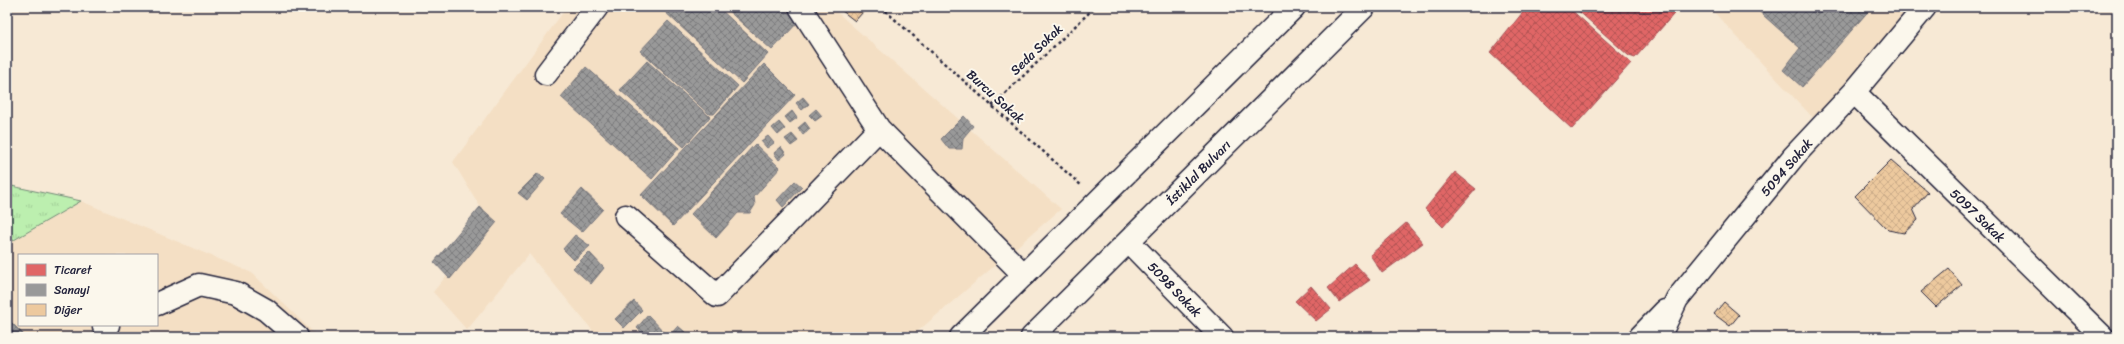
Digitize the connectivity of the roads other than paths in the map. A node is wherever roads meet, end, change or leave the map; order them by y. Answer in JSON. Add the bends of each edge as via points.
{"nodes":[{"id":1,"x":597,"y":7,"type":"edge"},
{"id":2,"x":800,"y":7,"type":"edge"},
{"id":3,"x":1294,"y":7,"type":"edge"},
{"id":4,"x":1364,"y":7,"type":"edge"},
{"id":5,"x":1926,"y":7,"type":"edge"},
{"id":6,"x":546,"y":74,"type":"dead end"},
{"id":7,"x":1854,"y":92,"type":"junction"},
{"id":8,"x":879,"y":129,"type":"junction"},
{"id":9,"x":626,"y":216,"type":"dead end"},
{"id":10,"x":1129,"y":242,"type":"junction"},
{"id":11,"x":1024,"y":274,"type":"junction"},
{"id":12,"x":1677,"y":299,"type":"junction"},
{"id":13,"x":158,"y":304,"type":"edge"},
{"id":14,"x":297,"y":337,"type":"edge"},
{"id":15,"x":961,"y":337,"type":"edge"},
{"id":16,"x":1032,"y":337,"type":"edge"},
{"id":17,"x":1222,"y":337,"type":"edge"},
{"id":18,"x":1640,"y":337,"type":"edge"},
{"id":19,"x":1659,"y":337,"type":"edge"},
{"id":20,"x":2103,"y":337,"type":"edge"}],
"edges":[{"from":1,"to":6,"type":"main road"},
{"from":2,"to":8,"type":"main road"},
{"from":3,"to":11,"type":"main road"},
{"from":4,"to":10,"type":"main road","name":"İstiklal Bulvarı"},
{"from":5,"to":7,"type":"main road","name":"5094 Sokak"},
{"from":7,"to":12,"type":"main road","name":"5094 Sokak","via":[[1794,156]]},
{"from":7,"to":20,"type":"main road","name":"5097 Sokak"},
{"from":8,"to":9,"type":"main road","via":[[717,296]]},
{"from":8,"to":11,"type":"main road"},
{"from":10,"to":16,"type":"main road","name":"İstiklal Bulvarı"},
{"from":10,"to":17,"type":"main road","name":"5098 Sokak"},
{"from":11,"to":15,"type":"main road"},
{"from":12,"to":18,"type":"main road"},
{"from":12,"to":19,"type":"main road","name":"5094 Sokak"},
{"from":13,"to":14,"type":"main road","via":[[199,285],[236,293],[266,310]]}]}
